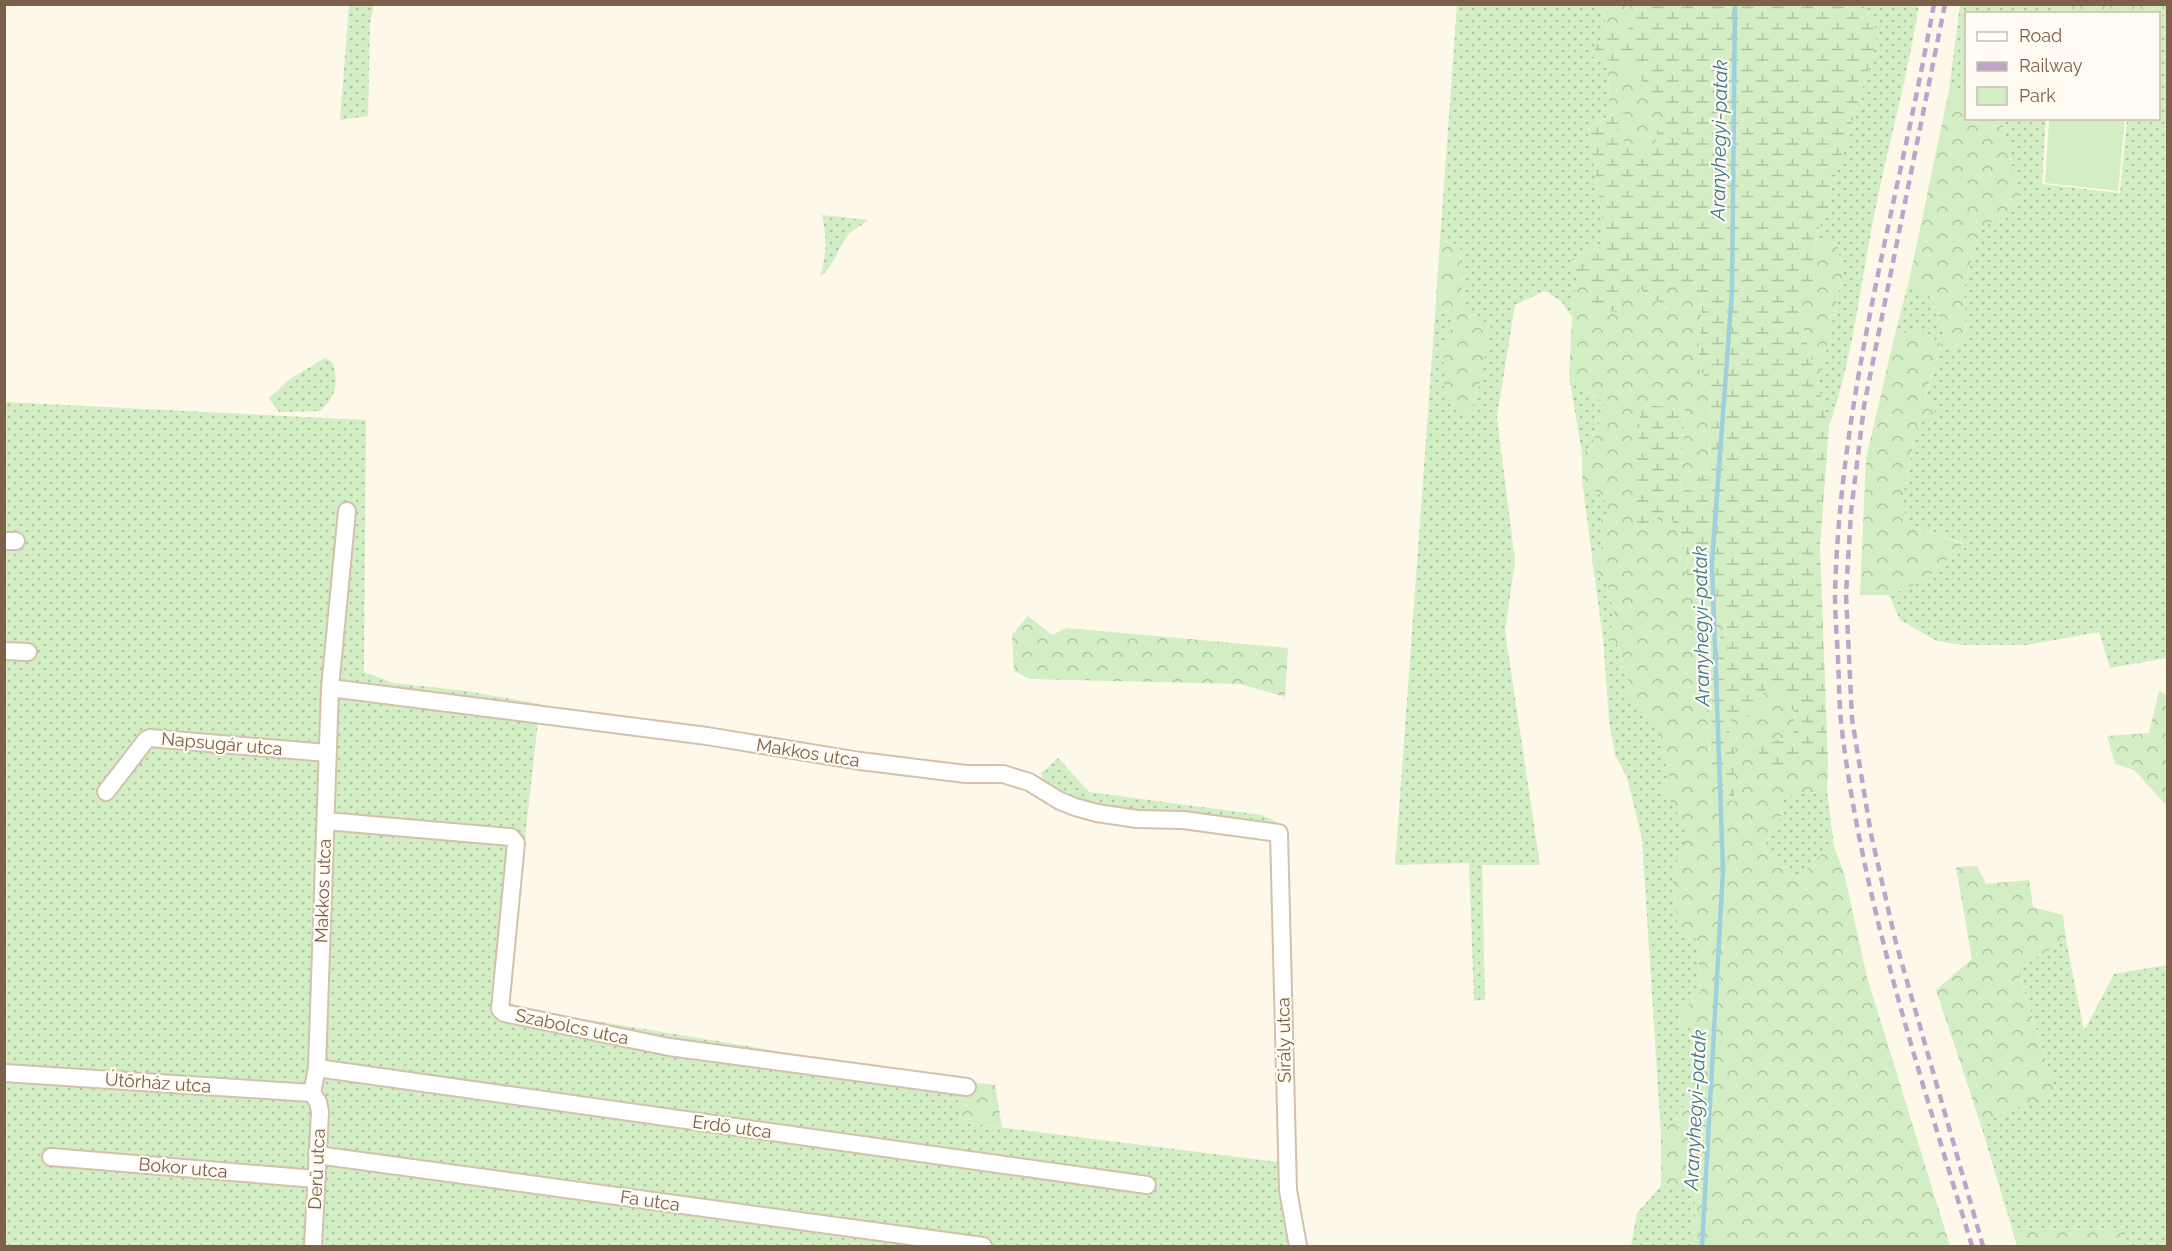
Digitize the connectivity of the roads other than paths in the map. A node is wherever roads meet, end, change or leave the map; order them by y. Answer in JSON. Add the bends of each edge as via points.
{"nodes":[{"id":1,"x":346,"y":511,"type":"dead end"},
{"id":2,"x":4,"y":651,"type":"edge"},
{"id":3,"x":28,"y":652,"type":"dead end"},
{"id":4,"x":330,"y":688,"type":"junction"},
{"id":5,"x":327,"y":753,"type":"junction"},
{"id":6,"x":106,"y":792,"type":"dead end"},
{"id":7,"x":326,"y":820,"type":"junction"},
{"id":8,"x":1279,"y":833,"type":"joint"},
{"id":9,"x":317,"y":1068,"type":"junction"},
{"id":10,"x":4,"y":1073,"type":"edge"},
{"id":11,"x":967,"y":1087,"type":"dead end"},
{"id":12,"x":312,"y":1093,"type":"junction"},
{"id":13,"x":317,"y":1155,"type":"junction"},
{"id":14,"x":51,"y":1157,"type":"dead end"},
{"id":15,"x":316,"y":1179,"type":"junction"},
{"id":16,"x":1147,"y":1185,"type":"dead end"},
{"id":17,"x":313,"y":1246,"type":"edge"},
{"id":18,"x":982,"y":1246,"type":"edge"},
{"id":19,"x":1298,"y":1246,"type":"edge"}],
"edges":[{"from":1,"to":4,"type":"street","name":"Makkos utca"},
{"from":2,"to":3,"type":"street"},
{"from":4,"to":5,"type":"street","name":"Makkos utca"},
{"from":4,"to":8,"type":"street","name":"Makkos utca","via":[[706,736],[860,761],[966,774],[1003,774],[1029,782],[1060,801],[1097,813]]},
{"from":5,"to":6,"type":"street","name":"Napsugár utca","via":[[150,738]]},
{"from":5,"to":7,"type":"street","name":"Makkos utca"},
{"from":7,"to":9,"type":"street","name":"Makkos utca"},
{"from":7,"to":11,"type":"street","name":"Szabolcs utca","via":[[511,837],[516,843],[500,1008],[504,1013],[669,1047]]},
{"from":8,"to":19,"type":"street","name":"Sirály utca","via":[[1288,1190]]},
{"from":9,"to":12,"type":"street","name":"Makkos utca"},
{"from":9,"to":16,"type":"street","name":"Erdő utca"},
{"from":10,"to":12,"type":"street","name":"Útőrház utca"},
{"from":12,"to":13,"type":"street","name":"Derű utca","via":[[320,1112]]},
{"from":13,"to":15,"type":"street","name":"Derű utca"},
{"from":13,"to":18,"type":"street","name":"Fa utca"},
{"from":14,"to":15,"type":"street","name":"Bokor utca"},
{"from":15,"to":17,"type":"street","name":"Derű utca"}]}
